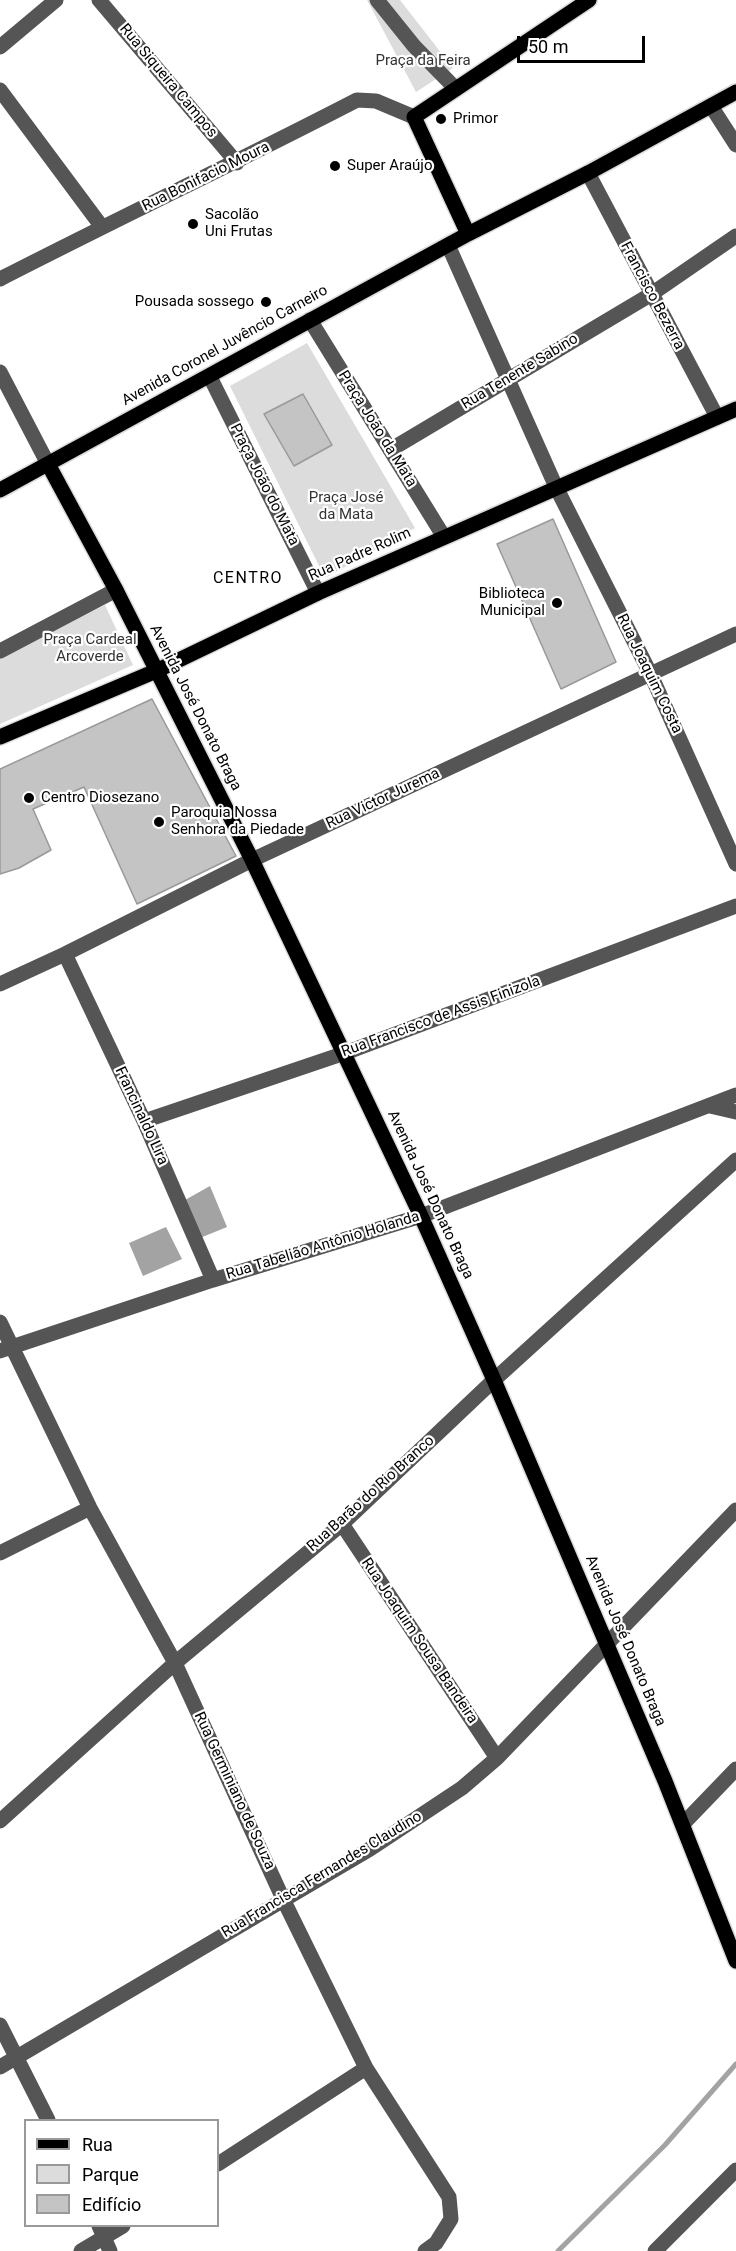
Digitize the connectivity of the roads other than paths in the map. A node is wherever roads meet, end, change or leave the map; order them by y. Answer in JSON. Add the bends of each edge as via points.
{"nodes":[{"id":1,"x":56,"y":0,"type":"edge"},
{"id":2,"x":99,"y":0,"type":"edge"},
{"id":3,"x":377,"y":0,"type":"edge"},
{"id":4,"x":585,"y":1,"type":"edge"},
{"id":5,"x":0,"y":47,"type":"edge"},
{"id":6,"x":456,"y":89,"type":"junction"},
{"id":7,"x":0,"y":90,"type":"edge"},
{"id":8,"x":736,"y":92,"type":"edge"},
{"id":9,"x":711,"y":106,"type":"junction"},
{"id":10,"x":414,"y":117,"type":"junction"},
{"id":11,"x":736,"y":145,"type":"edge"},
{"id":12,"x":237,"y":163,"type":"junction"},
{"id":13,"x":588,"y":173,"type":"junction"},
{"id":14,"x":102,"y":226,"type":"junction"},
{"id":15,"x":468,"y":234,"type":"junction"},
{"id":16,"x":736,"y":237,"type":"edge"},
{"id":17,"x":448,"y":245,"type":"junction"},
{"id":18,"x":0,"y":279,"type":"edge"},
{"id":19,"x":651,"y":295,"type":"junction"},
{"id":20,"x":310,"y":320,"type":"junction"},
{"id":21,"x":0,"y":372,"type":"edge"},
{"id":22,"x":210,"y":377,"type":"junction"},
{"id":23,"x":508,"y":380,"type":"junction"},
{"id":24,"x":736,"y":409,"type":"edge"},
{"id":25,"x":717,"y":417,"type":"junction"},
{"id":26,"x":390,"y":450,"type":"junction"},
{"id":27,"x":48,"y":464,"type":"junction"},
{"id":28,"x":556,"y":487,"type":"junction"},
{"id":29,"x":0,"y":490,"type":"edge"},
{"id":30,"x":444,"y":537,"type":"junction"},
{"id":31,"x":116,"y":590,"type":"junction"},
{"id":32,"x":318,"y":593,"type":"junction"},
{"id":33,"x":736,"y":634,"type":"edge"},
{"id":34,"x":0,"y":651,"type":"edge"},
{"id":35,"x":156,"y":671,"type":"junction"},
{"id":36,"x":651,"y":675,"type":"junction"},
{"id":37,"x":0,"y":737,"type":"edge"},
{"id":38,"x":252,"y":860,"type":"junction"},
{"id":39,"x":736,"y":864,"type":"edge"},
{"id":40,"x":736,"y":906,"type":"edge"},
{"id":41,"x":65,"y":954,"type":"junction"},
{"id":42,"x":0,"y":984,"type":"edge"},
{"id":43,"x":345,"y":1053,"type":"junction"},
{"id":44,"x":736,"y":1095,"type":"edge"},
{"id":45,"x":710,"y":1106,"type":"junction"},
{"id":46,"x":736,"y":1112,"type":"edge"},
{"id":47,"x":144,"y":1121,"type":"junction"},
{"id":48,"x":736,"y":1160,"type":"edge"},
{"id":49,"x":421,"y":1216,"type":"junction"},
{"id":50,"x":213,"y":1280,"type":"junction"},
{"id":51,"x":0,"y":1322,"type":"edge"},
{"id":52,"x":6,"y":1348,"type":"edge"},
{"id":53,"x":494,"y":1380,"type":"junction"},
{"id":54,"x":90,"y":1508,"type":"junction"},
{"id":55,"x":736,"y":1510,"type":"edge"},
{"id":56,"x":342,"y":1524,"type":"junction"},
{"id":57,"x":0,"y":1554,"type":"edge"},
{"id":58,"x":606,"y":1644,"type":"junction"},
{"id":59,"x":175,"y":1663,"type":"junction"},
{"id":60,"x":497,"y":1758,"type":"junction"},
{"id":61,"x":736,"y":1769,"type":"edge"},
{"id":62,"x":0,"y":1821,"type":"edge"},
{"id":63,"x":683,"y":1824,"type":"junction"},
{"id":64,"x":284,"y":1899,"type":"junction"},
{"id":65,"x":736,"y":1961,"type":"edge"},
{"id":66,"x":0,"y":2025,"type":"edge"},
{"id":67,"x":18,"y":2057,"type":"junction"},
{"id":68,"x":0,"y":2067,"type":"edge"},
{"id":69,"x":366,"y":2068,"type":"junction"},
{"id":70,"x":47,"y":2119,"type":"edge"},
{"id":71,"x":219,"y":2163,"type":"edge"},
{"id":72,"x":736,"y":2170,"type":"edge"},
{"id":73,"x":121,"y":2227,"type":"edge"},
{"id":74,"x":104,"y":2238,"type":"edge"},
{"id":75,"x":81,"y":2251,"type":"edge"},
{"id":76,"x":425,"y":2251,"type":"edge"},
{"id":77,"x":655,"y":2251,"type":"edge"}],
"edges":[{"from":1,"to":5,"type":"street"},
{"from":2,"to":12,"type":"street","name":"Rua Siqueira Campos"},
{"from":3,"to":6,"type":"street"},
{"from":4,"to":6,"type":"main road"},
{"from":6,"to":10,"type":"main road"},
{"from":7,"to":14,"type":"street"},
{"from":8,"to":9,"type":"main road","name":"Avenida Coronel Juvêncio Carneiro"},
{"from":9,"to":11,"type":"street"},
{"from":9,"to":13,"type":"main road","name":"Avenida Coronel Juvêncio Carneiro"},
{"from":10,"to":12,"type":"street","name":"Rua Bonifacio Moura","via":[[376,101],[357,100]]},
{"from":10,"to":15,"type":"main road"},
{"from":12,"to":14,"type":"street","name":"Rua Bonifacio Moura"},
{"from":13,"to":15,"type":"main road","name":"Avenida Coronel Juvêncio Carneiro"},
{"from":13,"to":19,"type":"street","name":"Francisco Bezerra"},
{"from":14,"to":18,"type":"street","name":"Rua Bonifacio Moura"},
{"from":15,"to":17,"type":"main road","name":"Avenida Coronel Juvêncio Carneiro"},
{"from":16,"to":19,"type":"street","name":"Rua Tenente Sabino"},
{"from":17,"to":20,"type":"main road","name":"Avenida Coronel Juvêncio Carneiro"},
{"from":17,"to":23,"type":"street","name":"Rua Joaquim Costa"},
{"from":19,"to":23,"type":"street","name":"Rua Tenente Sabino"},
{"from":19,"to":25,"type":"street","name":"Francisco Bezerra"},
{"from":20,"to":22,"type":"main road","name":"Avenida Coronel Juvêncio Carneiro"},
{"from":20,"to":26,"type":"street","name":"Praça João da Mata"},
{"from":21,"to":27,"type":"street"},
{"from":22,"to":27,"type":"main road","name":"Avenida Coronel Juvêncio Carneiro"},
{"from":22,"to":32,"type":"street","name":"Praça João do Mata"},
{"from":23,"to":26,"type":"street","name":"Rua Tenente Sabino"},
{"from":23,"to":28,"type":"street","name":"Rua Joaquim Costa"},
{"from":24,"to":25,"type":"main road","name":"Rua Padre Rolim"},
{"from":25,"to":28,"type":"main road","name":"Rua Padre Rolim"},
{"from":26,"to":30,"type":"street","name":"Praça João da Mata"},
{"from":27,"to":29,"type":"main road","name":"Avenida Coronel Juvêncio Carneiro"},
{"from":27,"to":31,"type":"main road","name":"Avenida José Donato Braga"},
{"from":28,"to":30,"type":"main road","name":"Rua Padre Rolim"},
{"from":28,"to":36,"type":"street","name":"Rua Joaquim Costa"},
{"from":30,"to":32,"type":"main road","name":"Rua Padre Rolim"},
{"from":31,"to":34,"type":"street"},
{"from":31,"to":35,"type":"main road","name":"Avenida José Donato Braga"},
{"from":32,"to":35,"type":"main road","name":"Rua Padre Rolim"},
{"from":33,"to":36,"type":"street","name":"Rua Victor Jurema"},
{"from":35,"to":37,"type":"main road","name":"Rua Padre Rolim"},
{"from":35,"to":38,"type":"main road","name":"Avenida José Donato Braga"},
{"from":36,"to":38,"type":"street","name":"Rua Victor Jurema"},
{"from":36,"to":39,"type":"street","name":"Rua Joaquim Costa"},
{"from":38,"to":41,"type":"street","name":"Rua Victor Jurema"},
{"from":38,"to":43,"type":"main road","name":"Avenida José Donato Braga"},
{"from":40,"to":43,"type":"street","name":"Rua Francisco de Assis Finizola"},
{"from":41,"to":42,"type":"street","name":"Rua Victor Jurema"},
{"from":41,"to":47,"type":"street","name":"Francinaldo Lira"},
{"from":43,"to":47,"type":"street","name":"Rua Francisco de Assis Finizola"},
{"from":43,"to":49,"type":"main road","name":"Avenida José Donato Braga"},
{"from":44,"to":45,"type":"street","name":"Rua Tabelião Antônio Holanda"},
{"from":45,"to":46,"type":"street"},
{"from":45,"to":49,"type":"street","name":"Rua Tabelião Antônio Holanda"},
{"from":47,"to":50,"type":"street","name":"Francinaldo Lira"},
{"from":48,"to":53,"type":"street","name":"Rua Barāo do Rio Branco"},
{"from":49,"to":50,"type":"street","name":"Rua Tabelião Antônio Holanda"},
{"from":49,"to":53,"type":"main road","name":"Avenida José Donato Braga"},
{"from":50,"to":52,"type":"street","name":"Rua Tabelião Antônio Holanda"},
{"from":51,"to":52,"type":"street","name":"Rua Germiniano de Souza"},
{"from":52,"to":54,"type":"street","name":"Rua Germiniano de Souza"},
{"from":53,"to":56,"type":"street","name":"Rua Barāo do Rio Branco"},
{"from":53,"to":58,"type":"main road","name":"Avenida José Donato Braga"},
{"from":54,"to":57,"type":"street"},
{"from":54,"to":59,"type":"street","name":"Rua Germiniano de Souza"},
{"from":55,"to":58,"type":"street","name":"Rua Francisca Fernandes Claudino"},
{"from":56,"to":59,"type":"street","name":"Rua Barāo do Rio Branco"},
{"from":56,"to":60,"type":"street","name":"Rua Joaquim Sousa Bandeira"},
{"from":58,"to":60,"type":"street","name":"Rua Francisca Fernandes Claudino"},
{"from":58,"to":63,"type":"main road","name":"Avenida José Donato Braga"},
{"from":59,"to":62,"type":"street","name":"Rua Barāo do Rio Branco"},
{"from":59,"to":64,"type":"street","name":"Rua Germiniano de Souza"},
{"from":60,"to":64,"type":"street","name":"Rua Francisca Fernandes Claudino","via":[[462,1788],[379,1843]]},
{"from":61,"to":63,"type":"street"},
{"from":63,"to":65,"type":"main road","name":"Avenida José Donato Braga"},
{"from":64,"to":67,"type":"street","name":"Rua Francisca Fernandes Claudino"},
{"from":64,"to":69,"type":"street","name":"Rua Germiniano de Souza"},
{"from":66,"to":67,"type":"street"},
{"from":67,"to":68,"type":"street","name":"Rua Francisca Fernandes Claudino"},
{"from":67,"to":70,"type":"street"},
{"from":69,"to":71,"type":"street"},
{"from":69,"to":76,"type":"street","name":"Rua Germiniano de Souza","via":[[449,2197],[451,2218],[436,2243]]},
{"from":72,"to":77,"type":"street"},
{"from":73,"to":74,"type":"street"},
{"from":74,"to":75,"type":"street"}]}
